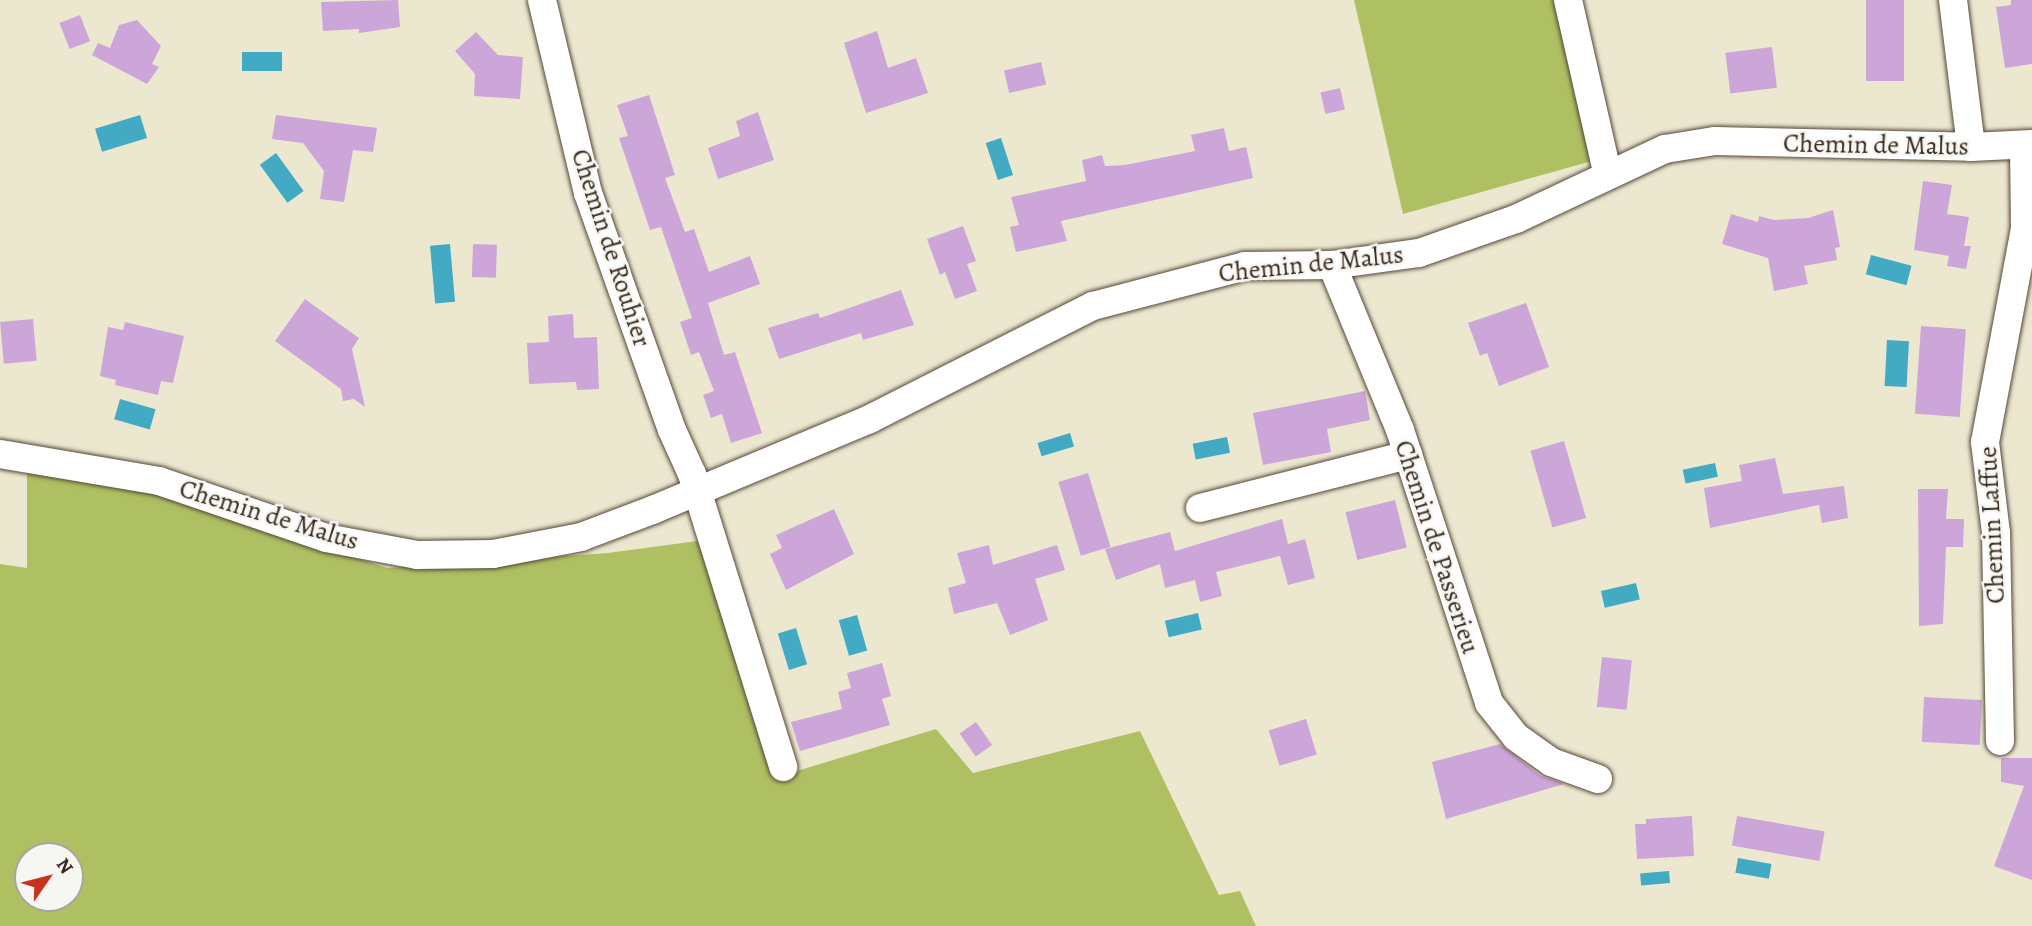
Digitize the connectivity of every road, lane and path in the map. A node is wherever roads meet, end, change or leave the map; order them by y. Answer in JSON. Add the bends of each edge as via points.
{"nodes":[{"id":1,"x":542,"y":0,"type":"edge"},
{"id":2,"x":1568,"y":0,"type":"edge"},
{"id":3,"x":1953,"y":0,"type":"edge"},
{"id":4,"x":2028,"y":145,"type":"edge"},
{"id":5,"x":1971,"y":147,"type":"junction"},
{"id":6,"x":1607,"y":173,"type":"junction"},
{"id":7,"x":1332,"y":265,"type":"junction"},
{"id":8,"x":0,"y":454,"type":"edge"},
{"id":9,"x":1408,"y":455,"type":"junction"},
{"id":10,"x":698,"y":491,"type":"junction"},
{"id":11,"x":1200,"y":508,"type":"dead end"},
{"id":12,"x":2000,"y":741,"type":"dead end"},
{"id":13,"x":783,"y":767,"type":"dead end"},
{"id":14,"x":1598,"y":779,"type":"dead end"}],
"edges":[{"from":1,"to":10,"type":"street","name":"Chemin de Rouhier","via":[[588,192]]},
{"from":2,"to":6,"type":"street"},
{"from":3,"to":5,"type":"street"},
{"from":4,"to":5,"type":"street","name":"Chemin de Malus"},
{"from":4,"to":12,"type":"street","name":"Chemin Laffue","via":[[2025,229],[1985,442],[1996,533]]},
{"from":5,"to":6,"type":"street","name":"Chemin de Malus","via":[[1715,141],[1665,149]]},
{"from":6,"to":7,"type":"street","name":"Chemin de Malus","via":[[1516,219],[1431,248]]},
{"from":7,"to":9,"type":"street","name":"Chemin de Passerieu","via":[[1373,357]]},
{"from":7,"to":10,"type":"street","name":"Chemin de Malus","via":[[1245,266],[1093,306],[870,419]]},
{"from":8,"to":10,"type":"street","name":"Chemin de Malus","via":[[159,481],[326,538],[417,555],[493,554],[581,537]]},
{"from":9,"to":11,"type":"street"},
{"from":9,"to":14,"type":"street","name":"Chemin de Passerieu","via":[[1489,703],[1517,737],[1551,762]]},
{"from":10,"to":13,"type":"street"}]}
